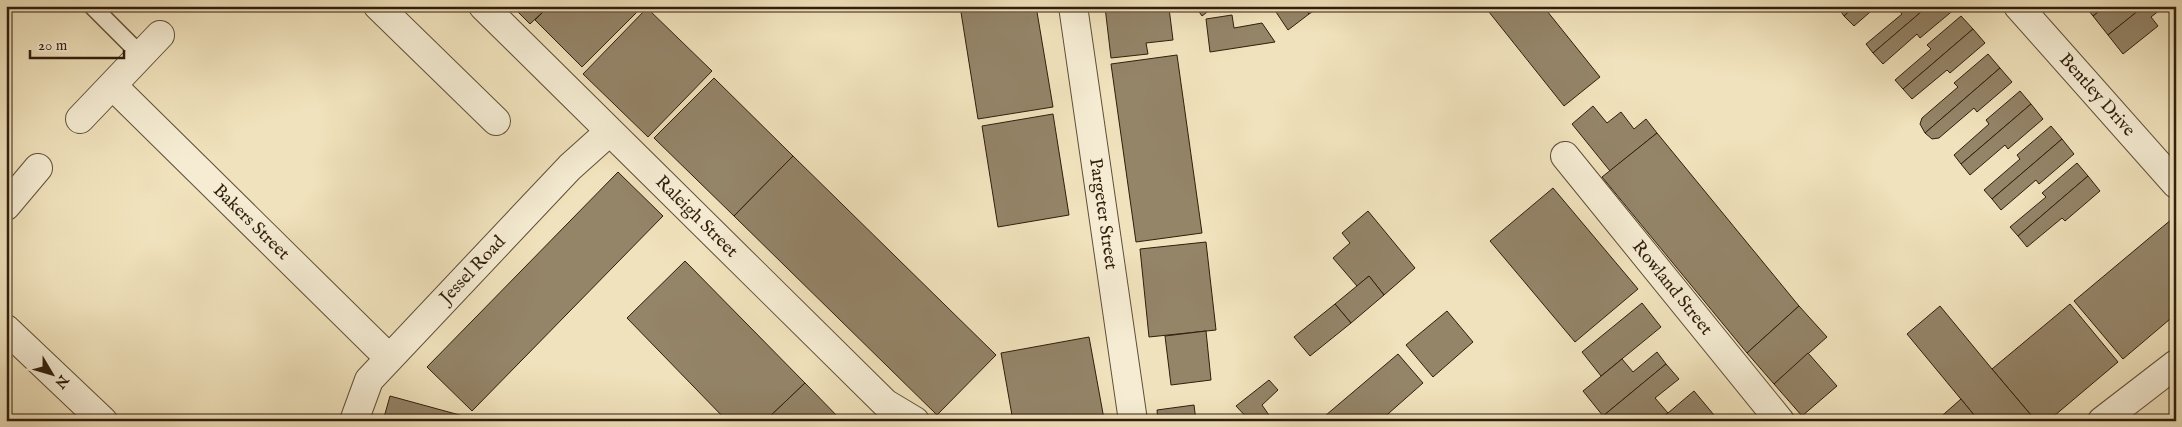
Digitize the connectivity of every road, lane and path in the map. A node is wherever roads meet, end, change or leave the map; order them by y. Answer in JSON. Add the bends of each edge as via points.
{"nodes":[{"id":1,"x":92,"y":6,"type":"edge"},
{"id":2,"x":378,"y":6,"type":"edge"},
{"id":3,"x":483,"y":6,"type":"edge"},
{"id":4,"x":1073,"y":6,"type":"edge"},
{"id":5,"x":2018,"y":6,"type":"edge"},
{"id":6,"x":160,"y":35,"type":"dead end"},
{"id":7,"x":141,"y":55,"type":"junction"},
{"id":8,"x":113,"y":86,"type":"junction"},
{"id":9,"x":80,"y":119,"type":"dead end"},
{"id":10,"x":496,"y":121,"type":"dead end"},
{"id":11,"x":609,"y":132,"type":"junction"},
{"id":12,"x":1565,"y":156,"type":"dead end"},
{"id":13,"x":38,"y":168,"type":"dead end"},
{"id":14,"x":2176,"y":184,"type":"edge"},
{"id":15,"x":6,"y":206,"type":"edge"},
{"id":16,"x":6,"y":328,"type":"edge"},
{"id":17,"x":389,"y":358,"type":"junction"},
{"id":18,"x":2176,"y":364,"type":"edge"},
{"id":19,"x":103,"y":421,"type":"edge"},
{"id":20,"x":354,"y":421,"type":"edge"},
{"id":21,"x":915,"y":421,"type":"edge"},
{"id":22,"x":1132,"y":421,"type":"edge"},
{"id":23,"x":1780,"y":421,"type":"edge"},
{"id":24,"x":2102,"y":421,"type":"edge"}],
"edges":[{"from":1,"to":7,"type":"lane"},
{"from":2,"to":10,"type":"street"},
{"from":3,"to":11,"type":"street","name":"Raleigh Street"},
{"from":4,"to":22,"type":"street","name":"Pargeter Street"},
{"from":5,"to":14,"type":"street","name":"Bentley Drive"},
{"from":6,"to":7,"type":"street"},
{"from":7,"to":8,"type":"street"},
{"from":8,"to":9,"type":"street"},
{"from":8,"to":17,"type":"street","name":"Bakers Street"},
{"from":11,"to":17,"type":"street","name":"Jessel Road","via":[[570,167]]},
{"from":11,"to":21,"type":"street","name":"Raleigh Street","via":[[885,403]]},
{"from":12,"to":23,"type":"street","name":"Rowland Street"},
{"from":13,"to":15,"type":"street"},
{"from":16,"to":19,"type":"street"},
{"from":17,"to":20,"type":"street","name":"Jessel Road","via":[[369,380]]},
{"from":18,"to":24,"type":"street"}]}
